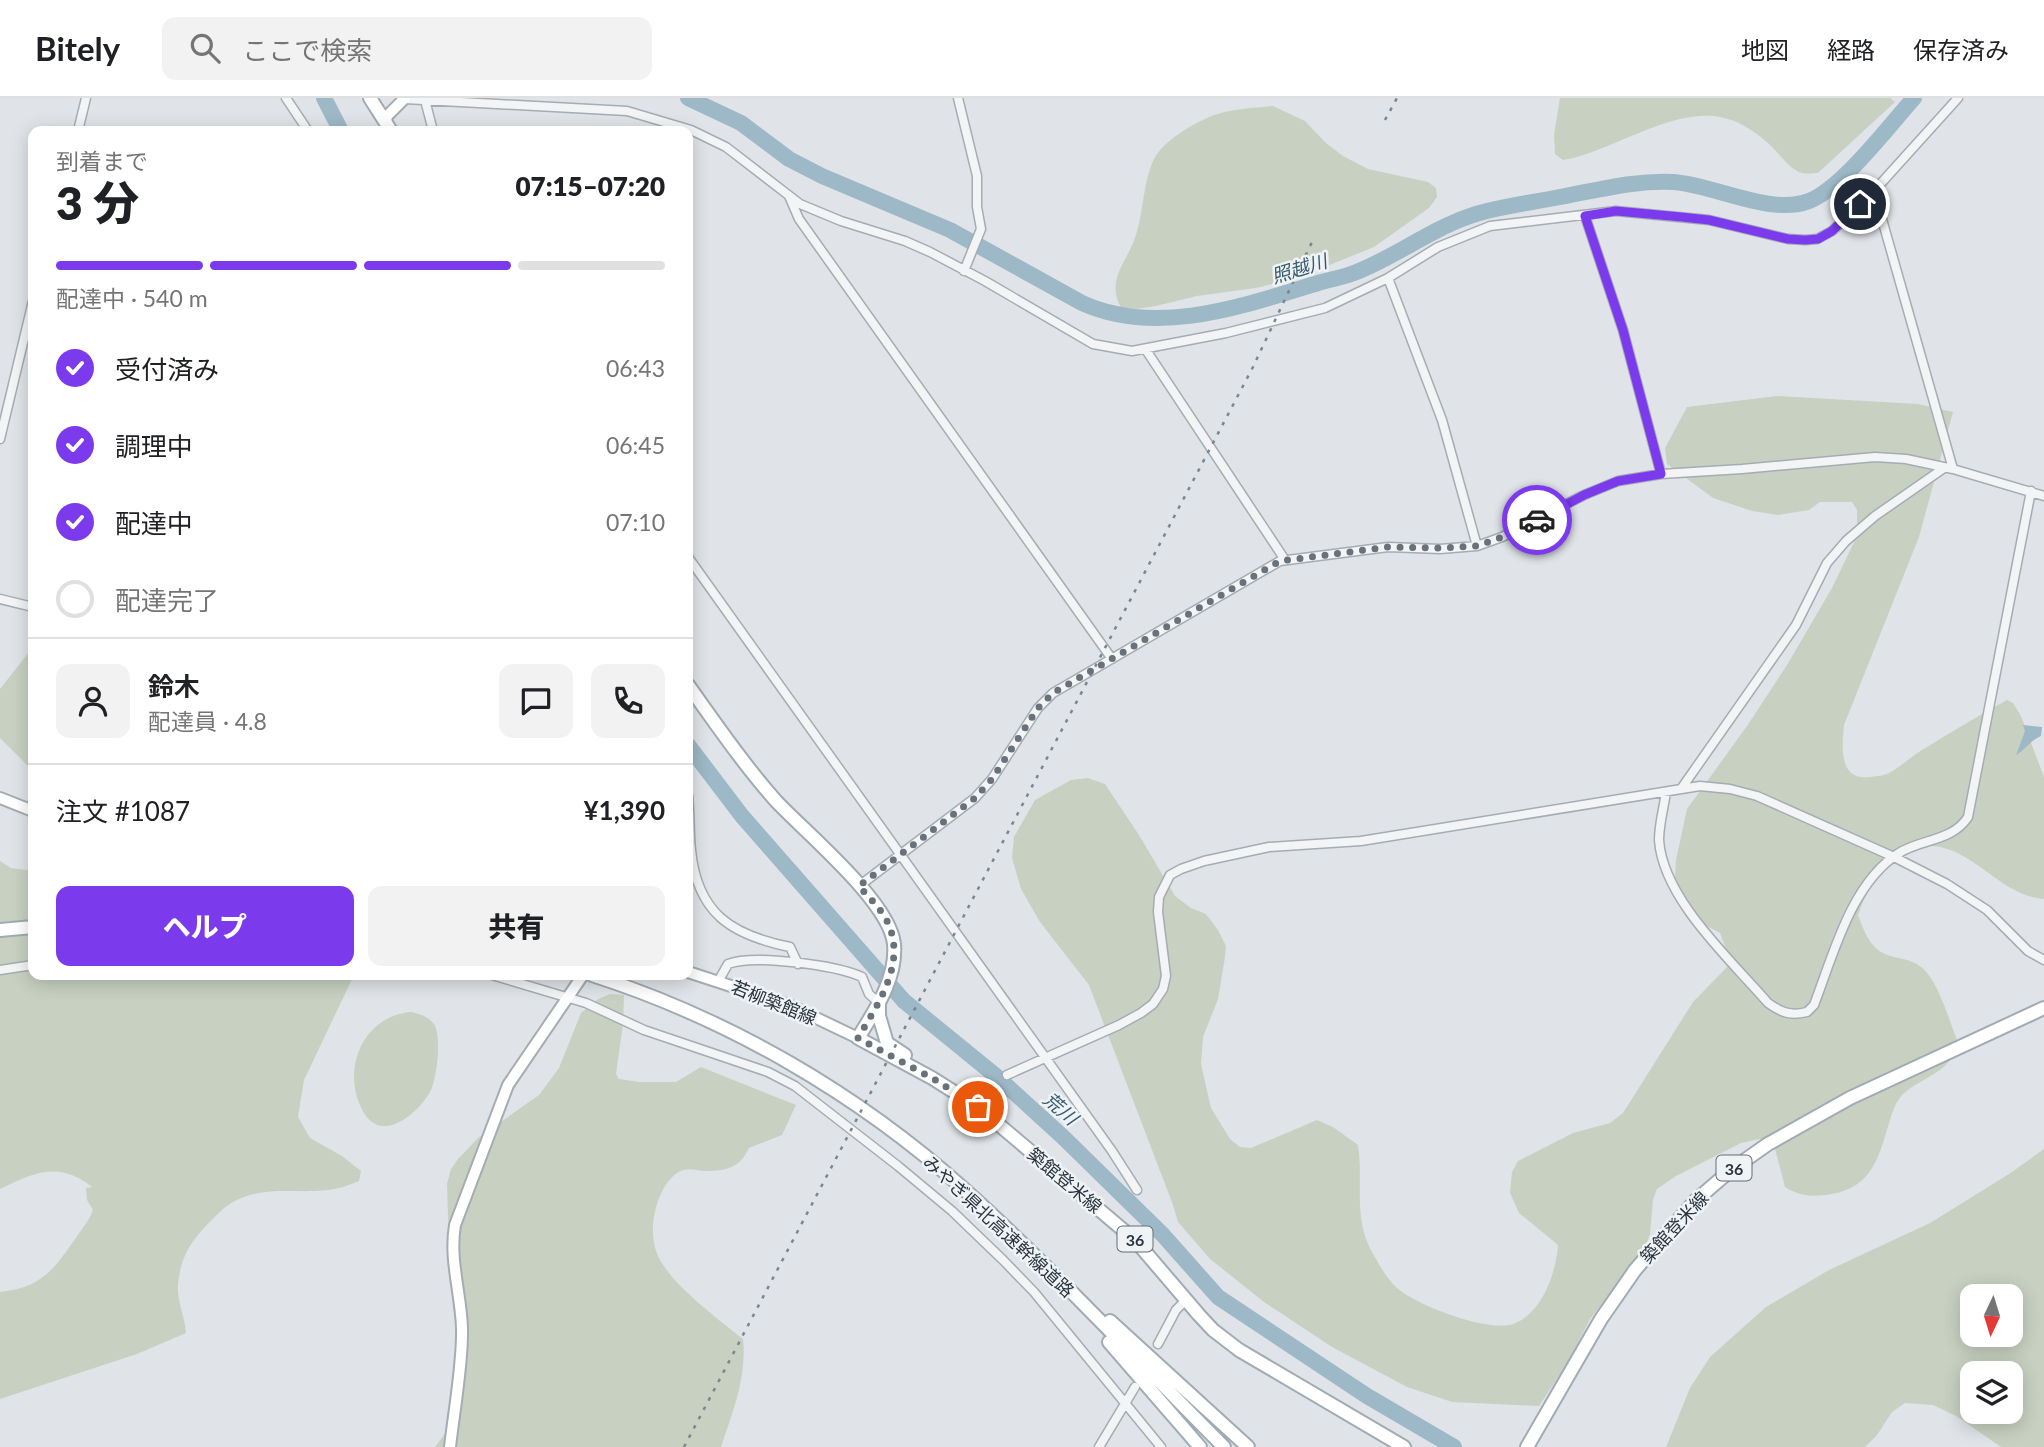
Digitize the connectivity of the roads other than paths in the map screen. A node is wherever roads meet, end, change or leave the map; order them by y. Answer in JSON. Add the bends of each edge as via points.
{"nodes":[{"id":1,"x":86,"y":98,"type":"edge"},
{"id":2,"x":286,"y":98,"type":"edge"},
{"id":3,"x":370,"y":98,"type":"edge"},
{"id":4,"x":405,"y":98,"type":"edge"},
{"id":5,"x":958,"y":98,"type":"edge"},
{"id":6,"x":1958,"y":98,"type":"edge"},
{"id":7,"x":425,"y":100,"type":"junction"},
{"id":8,"x":79,"y":126,"type":"edge"},
{"id":9,"x":305,"y":126,"type":"edge"},
{"id":10,"x":387,"y":126,"type":"edge"},
{"id":11,"x":388,"y":126,"type":"edge"},
{"id":12,"x":432,"y":126,"type":"edge"},
{"id":13,"x":675,"y":126,"type":"edge"},
{"id":14,"x":693,"y":132,"type":"edge"},
{"id":15,"x":1874,"y":191,"type":"junction"},
{"id":16,"x":787,"y":193,"type":"junction"},
{"id":17,"x":1585,"y":216,"type":"junction"},
{"id":18,"x":964,"y":271,"type":"junction"},
{"id":19,"x":1388,"y":278,"type":"junction"},
{"id":20,"x":28,"y":321,"type":"edge"},
{"id":21,"x":1146,"y":349,"type":"junction"},
{"id":22,"x":0,"y":439,"type":"edge"},
{"id":23,"x":1949,"y":468,"type":"junction"},
{"id":24,"x":1661,"y":474,"type":"junction"},
{"id":25,"x":2031,"y":491,"type":"junction"},
{"id":26,"x":2044,"y":496,"type":"edge"},
{"id":27,"x":1477,"y":546,"type":"junction"},
{"id":28,"x":1285,"y":559,"type":"junction"},
{"id":29,"x":693,"y":563,"type":"edge"},
{"id":30,"x":0,"y":598,"type":"edge"},
{"id":31,"x":28,"y":606,"type":"edge"},
{"id":32,"x":1112,"y":659,"type":"junction"},
{"id":33,"x":693,"y":692,"type":"edge"},
{"id":34,"x":1681,"y":789,"type":"junction"},
{"id":35,"x":1666,"y":792,"type":"junction"},
{"id":36,"x":0,"y":798,"type":"edge"},
{"id":37,"x":28,"y":809,"type":"edge"},
{"id":38,"x":900,"y":856,"type":"junction"},
{"id":39,"x":1894,"y":857,"type":"junction"},
{"id":40,"x":693,"y":861,"type":"edge"},
{"id":41,"x":859,"y":886,"type":"junction"},
{"id":42,"x":28,"y":927,"type":"edge"},
{"id":43,"x":0,"y":930,"type":"edge"},
{"id":44,"x":2044,"y":960,"type":"edge"},
{"id":45,"x":797,"y":964,"type":"junction"},
{"id":46,"x":28,"y":966,"type":"edge"},
{"id":47,"x":0,"y":970,"type":"edge"},
{"id":48,"x":693,"y":973,"type":"edge"},
{"id":49,"x":511,"y":980,"type":"edge"},
{"id":50,"x":580,"y":980,"type":"edge"},
{"id":51,"x":605,"y":980,"type":"edge"},
{"id":52,"x":719,"y":980,"type":"junction"},
{"id":53,"x":569,"y":995,"type":"junction"},
{"id":54,"x":880,"y":1000,"type":"junction"},
{"id":55,"x":2044,"y":1008,"type":"edge"},
{"id":56,"x":858,"y":1038,"type":"junction"},
{"id":57,"x":1045,"y":1057,"type":"junction"},
{"id":58,"x":1007,"y":1075,"type":"dead end"},
{"id":59,"x":932,"y":1078,"type":"junction"},
{"id":60,"x":1138,"y":1190,"type":"dead end"},
{"id":61,"x":1008,"y":1230,"type":"junction"},
{"id":62,"x":1185,"y":1300,"type":"junction"},
{"id":63,"x":1158,"y":1344,"type":"dead end"},
{"id":64,"x":1135,"y":1387,"type":"dead end"},
{"id":65,"x":1126,"y":1402,"type":"junction"},
{"id":66,"x":450,"y":1447,"type":"edge"},
{"id":67,"x":1099,"y":1447,"type":"edge"},
{"id":68,"x":1161,"y":1447,"type":"edge"},
{"id":69,"x":1200,"y":1447,"type":"edge"},
{"id":70,"x":1224,"y":1447,"type":"edge"},
{"id":71,"x":1248,"y":1447,"type":"edge"},
{"id":72,"x":1404,"y":1447,"type":"edge"},
{"id":73,"x":1527,"y":1447,"type":"edge"}],
"edges":[{"from":1,"to":8,"type":"street"},
{"from":2,"to":9,"type":"street"},
{"from":3,"to":10,"type":"main road"},
{"from":4,"to":7,"type":"street"},
{"from":4,"to":11,"type":"street","via":[[387,116]]},
{"from":5,"to":18,"type":"street","via":[[977,176],[981,229]]},
{"from":6,"to":15,"type":"street"},
{"from":7,"to":12,"type":"street"},
{"from":7,"to":13,"type":"street","via":[[627,111]]},
{"from":14,"to":16,"type":"street","via":[[726,147]]},
{"from":15,"to":17,"type":"street","via":[[1818,239],[1788,239],[1681,217],[1616,211]]},
{"from":15,"to":23,"type":"street"},
{"from":16,"to":18,"type":"street","via":[[820,213],[905,241]]},
{"from":16,"to":32,"type":"street","via":[[799,219]]},
{"from":17,"to":19,"type":"street","via":[[1472,231]]},
{"from":17,"to":24,"type":"street","via":[[1623,330]]},
{"from":18,"to":21,"type":"street","via":[[1093,344],[1125,351]]},
{"from":19,"to":21,"type":"street","via":[[1325,307]]},
{"from":19,"to":27,"type":"street","via":[[1442,420]]},
{"from":20,"to":22,"type":"street"},
{"from":21,"to":28,"type":"street"},
{"from":23,"to":24,"type":"street","via":[[1875,457]]},
{"from":23,"to":25,"type":"street"},
{"from":23,"to":34,"type":"street","via":[[1874,516],[1827,563],[1796,625]]},
{"from":24,"to":27,"type":"street","via":[[1618,481]]},
{"from":25,"to":26,"type":"street"},
{"from":25,"to":39,"type":"street","via":[[1969,817],[1956,831]]},
{"from":27,"to":28,"type":"street","via":[[1388,547]]},
{"from":28,"to":32,"type":"street"},
{"from":29,"to":38,"type":"street"},
{"from":30,"to":31,"type":"street"},
{"from":32,"to":38,"type":"street","via":[[1053,693],[975,798]]},
{"from":33,"to":41,"type":"main road","via":[[774,799]]},
{"from":34,"to":35,"type":"street"},
{"from":34,"to":39,"type":"street","via":[[1714,787],[1757,796]]},
{"from":35,"to":39,"type":"street","via":[[1659,838],[1676,890],[1694,917],[1780,1012],[1808,1012],[1814,1005],[1856,900]]},
{"from":35,"to":57,"type":"street","via":[[1361,841],[1269,847],[1181,869],[1170,874],[1158,897],[1166,976],[1153,1004]]},
{"from":36,"to":37,"type":"street"},
{"from":38,"to":41,"type":"street"},
{"from":38,"to":57,"type":"street"},
{"from":39,"to":44,"type":"street","via":[[1967,895]]},
{"from":40,"to":45,"type":"street","via":[[707,905],[723,921],[790,947]]},
{"from":41,"to":54,"type":"main road","via":[[883,914],[894,945]]},
{"from":42,"to":43,"type":"main road"},
{"from":45,"to":52,"type":"street","via":[[748,958],[727,964]]},
{"from":45,"to":54,"type":"street","via":[[862,977],[869,994]]},
{"from":46,"to":47,"type":"street"},
{"from":48,"to":52,"type":"street","name":"若柳築館線"},
{"from":49,"to":53,"type":"street"},
{"from":50,"to":53,"type":"street"},
{"from":51,"to":61,"type":"main road","name":"みやぎ県北高速幹線道路","via":[[713,1023],[827,1086],[920,1152]]},
{"from":52,"to":56,"type":"street","name":"若柳築館線","via":[[789,1005]]},
{"from":53,"to":65,"type":"street","via":[[644,1031],[768,1072],[802,1091],[952,1211],[1034,1292]]},
{"from":53,"to":66,"type":"street","via":[[508,1085],[455,1225],[462,1329]]},
{"from":54,"to":56,"type":"main road"},
{"from":54,"to":59,"type":"main road","via":[[879,1016],[887,1043]]},
{"from":55,"to":73,"type":"main road","name":"築館登米線","number":"36","via":[[1850,1098],[1731,1170],[1687,1210],[1635,1270],[1601,1319]]},
{"from":56,"to":59,"type":"main road","name":"築館登米線","number":"36"},
{"from":57,"to":58,"type":"street"},
{"from":57,"to":60,"type":"street"},
{"from":59,"to":62,"type":"main road","name":"築館登米線","number":"36","via":[[978,1107],[1114,1220]]},
{"from":61,"to":69,"type":"main road"},
{"from":61,"to":70,"type":"main road","name":"みやぎ県北高速幹線道路"},
{"from":61,"to":71,"type":"main road"},
{"from":62,"to":63,"type":"street"},
{"from":62,"to":72,"type":"main road","name":"築館登米線","number":"36","via":[[1239,1350]]},
{"from":64,"to":65,"type":"street"},
{"from":65,"to":67,"type":"street"},
{"from":65,"to":68,"type":"street"}]}
